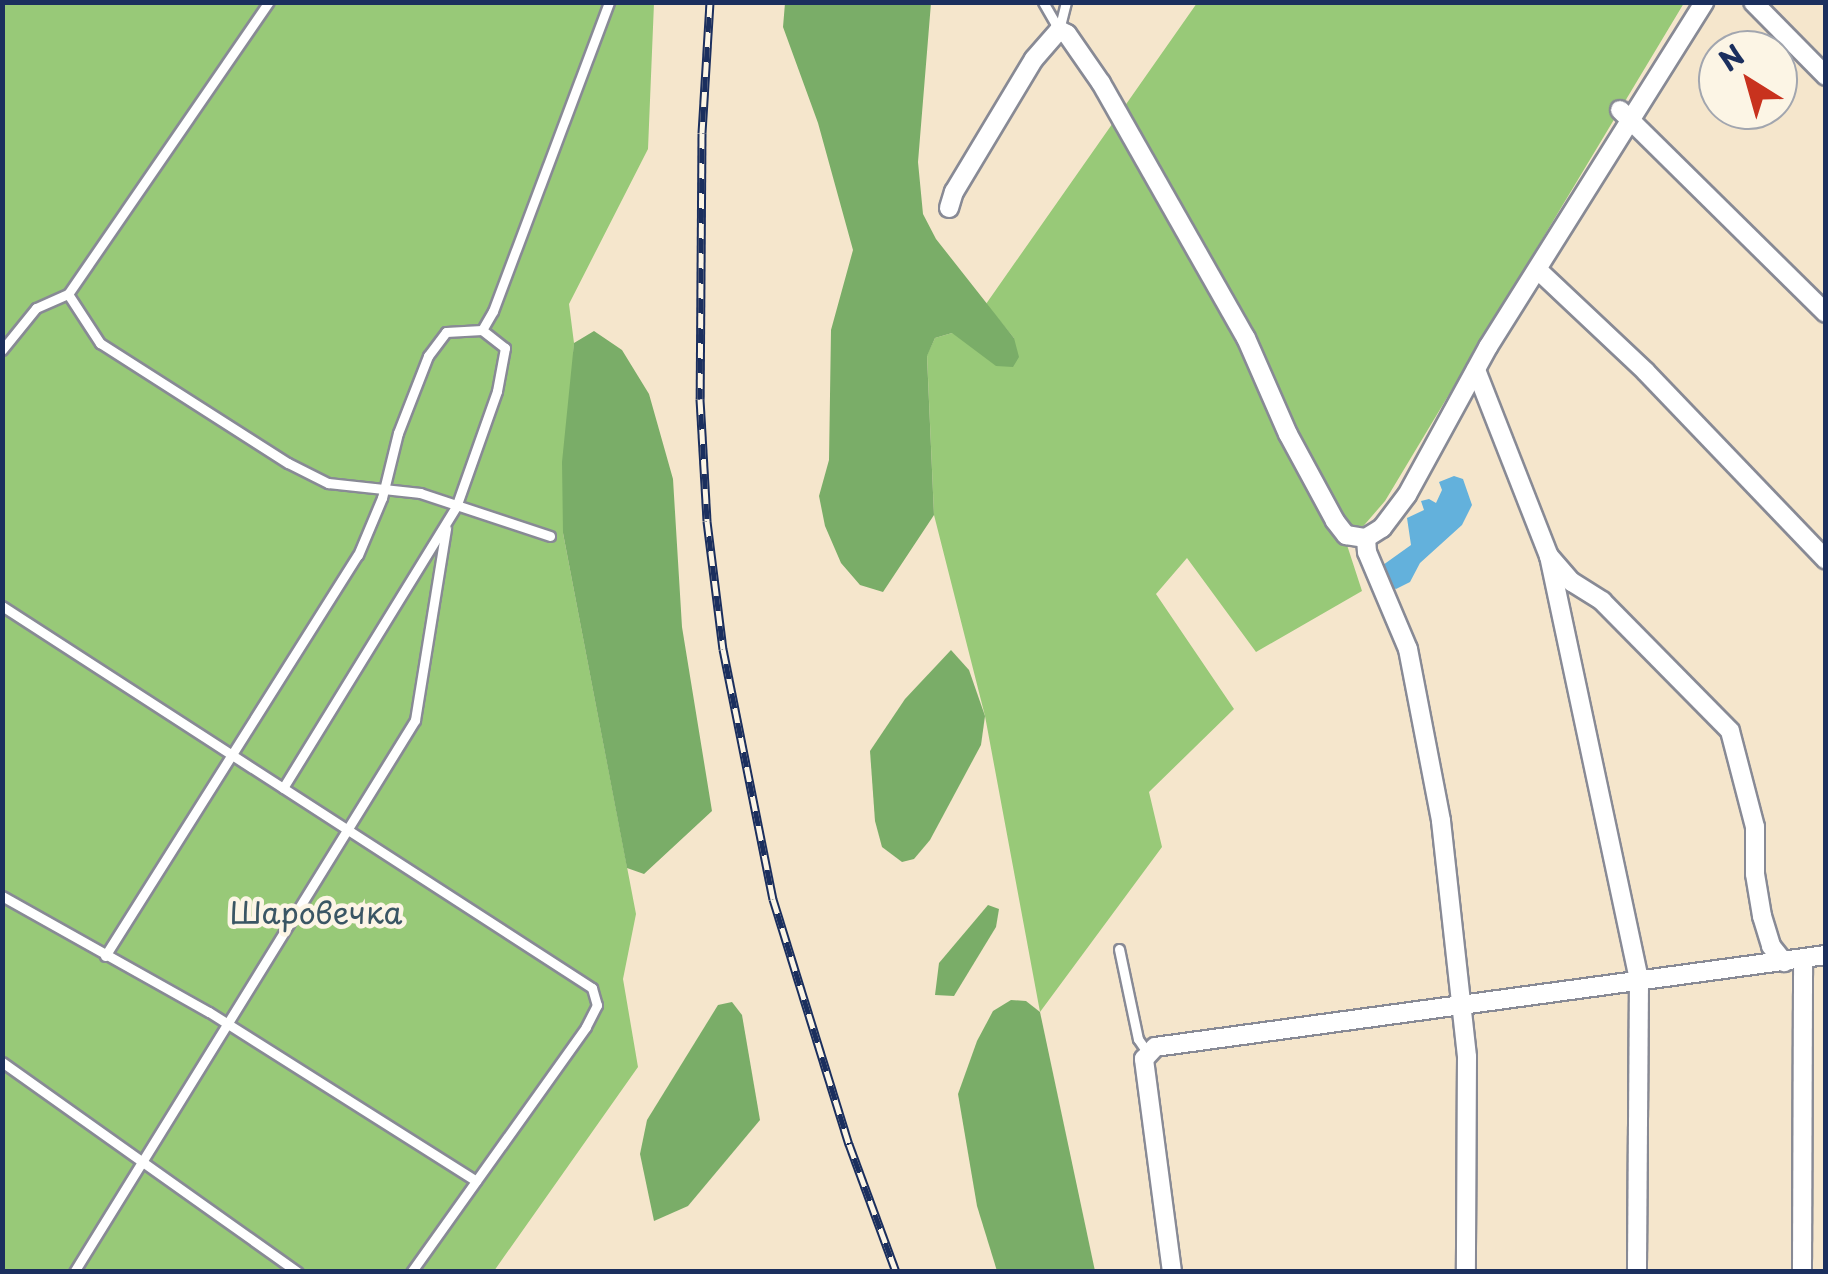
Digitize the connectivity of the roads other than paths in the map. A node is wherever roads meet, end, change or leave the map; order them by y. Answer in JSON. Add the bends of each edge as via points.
{"nodes":[{"id":1,"x":269,"y":2,"type":"edge"},
{"id":2,"x":609,"y":2,"type":"edge"},
{"id":3,"x":1043,"y":2,"type":"edge"},
{"id":4,"x":1066,"y":2,"type":"edge"},
{"id":5,"x":1704,"y":2,"type":"edge"},
{"id":6,"x":1752,"y":2,"type":"edge"},
{"id":7,"x":1059,"y":30,"type":"junction"},
{"id":8,"x":1826,"y":76,"type":"edge"},
{"id":9,"x":1623,"y":114,"type":"junction"},
{"id":10,"x":950,"y":208,"type":"dead end"},
{"id":11,"x":1539,"y":270,"type":"junction"},
{"id":12,"x":68,"y":294,"type":"junction"},
{"id":13,"x":1826,"y":313,"type":"edge"},
{"id":14,"x":482,"y":330,"type":"junction"},
{"id":15,"x":2,"y":350,"type":"edge"},
{"id":16,"x":1476,"y":370,"type":"junction"},
{"id":17,"x":385,"y":488,"type":"junction"},
{"id":18,"x":456,"y":507,"type":"junction"},
{"id":19,"x":446,"y":528,"type":"junction"},
{"id":20,"x":550,"y":536,"type":"dead end"},
{"id":21,"x":1366,"y":538,"type":"junction"},
{"id":22,"x":1548,"y":556,"type":"junction"},
{"id":23,"x":1826,"y":560,"type":"edge"},
{"id":24,"x":2,"y":606,"type":"edge"},
{"id":25,"x":234,"y":756,"type":"junction"},
{"id":26,"x":284,"y":788,"type":"junction"},
{"id":27,"x":348,"y":830,"type":"junction"},
{"id":28,"x":2,"y":896,"type":"edge"},
{"id":29,"x":1119,"y":949,"type":"dead end"},
{"id":30,"x":1826,"y":955,"type":"edge"},
{"id":31,"x":105,"y":956,"type":"junction"},
{"id":32,"x":1794,"y":960,"type":"junction"},
{"id":33,"x":1639,"y":980,"type":"junction"},
{"id":34,"x":1463,"y":1002,"type":"junction"},
{"id":35,"x":227,"y":1024,"type":"junction"},
{"id":36,"x":1146,"y":1052,"type":"junction"},
{"id":37,"x":2,"y":1062,"type":"edge"},
{"id":38,"x":142,"y":1160,"type":"junction"},
{"id":39,"x":476,"y":1181,"type":"junction"},
{"id":40,"x":74,"y":1272,"type":"edge"},
{"id":41,"x":298,"y":1272,"type":"edge"},
{"id":42,"x":411,"y":1272,"type":"edge"},
{"id":43,"x":1172,"y":1272,"type":"edge"},
{"id":44,"x":1466,"y":1272,"type":"edge"},
{"id":45,"x":1636,"y":1272,"type":"edge"},
{"id":46,"x":1802,"y":1272,"type":"edge"}],
"edges":[{"from":1,"to":12,"type":"lane"},
{"from":2,"to":14,"type":"lane"},
{"from":3,"to":7,"type":"lane"},
{"from":4,"to":7,"type":"lane"},
{"from":5,"to":9,"type":"street"},
{"from":6,"to":8,"type":"street"},
{"from":7,"to":10,"type":"street","via":[[1034,59]]},
{"from":7,"to":21,"type":"street","via":[[1085,58],[1263,368],[1288,434],[1334,520],[1346,535]]},
{"from":9,"to":11,"type":"street"},
{"from":9,"to":13,"type":"street"},
{"from":11,"to":16,"type":"street"},
{"from":11,"to":23,"type":"street"},
{"from":12,"to":15,"type":"lane","via":[[36,308]]},
{"from":12,"to":17,"type":"lane","via":[[100,343],[288,463],[328,482]]},
{"from":14,"to":17,"type":"lane","via":[[446,332],[428,356]]},
{"from":14,"to":18,"type":"lane","via":[[505,348],[497,391]]},
{"from":16,"to":21,"type":"street","via":[[1400,505]]},
{"from":16,"to":22,"type":"street"},
{"from":17,"to":18,"type":"lane"},
{"from":17,"to":25,"type":"lane","via":[[358,555]]},
{"from":18,"to":19,"type":"lane"},
{"from":18,"to":20,"type":"lane"},
{"from":19,"to":26,"type":"lane"},
{"from":19,"to":27,"type":"lane","via":[[414,720]]},
{"from":21,"to":34,"type":"street","via":[[1416,683]]},
{"from":22,"to":32,"type":"street","via":[[1602,600],[1730,731],[1755,827],[1762,916],[1772,946]]},
{"from":22,"to":33,"type":"street"},
{"from":24,"to":25,"type":"lane"},
{"from":25,"to":26,"type":"lane"},
{"from":25,"to":31,"type":"lane"},
{"from":26,"to":27,"type":"lane"},
{"from":27,"to":35,"type":"lane"},
{"from":27,"to":39,"type":"lane","via":[[592,988],[597,1004],[586,1028]]},
{"from":28,"to":31,"type":"lane"},
{"from":29,"to":36,"type":"lane"},
{"from":30,"to":32,"type":"street"},
{"from":31,"to":35,"type":"lane"},
{"from":32,"to":33,"type":"street"},
{"from":32,"to":46,"type":"street"},
{"from":33,"to":34,"type":"street"},
{"from":33,"to":45,"type":"street"},
{"from":34,"to":36,"type":"street"},
{"from":34,"to":44,"type":"street"},
{"from":35,"to":38,"type":"lane"},
{"from":35,"to":39,"type":"lane"},
{"from":36,"to":43,"type":"street"},
{"from":37,"to":38,"type":"lane"},
{"from":38,"to":40,"type":"lane"},
{"from":38,"to":41,"type":"lane"},
{"from":39,"to":42,"type":"lane"}]}
